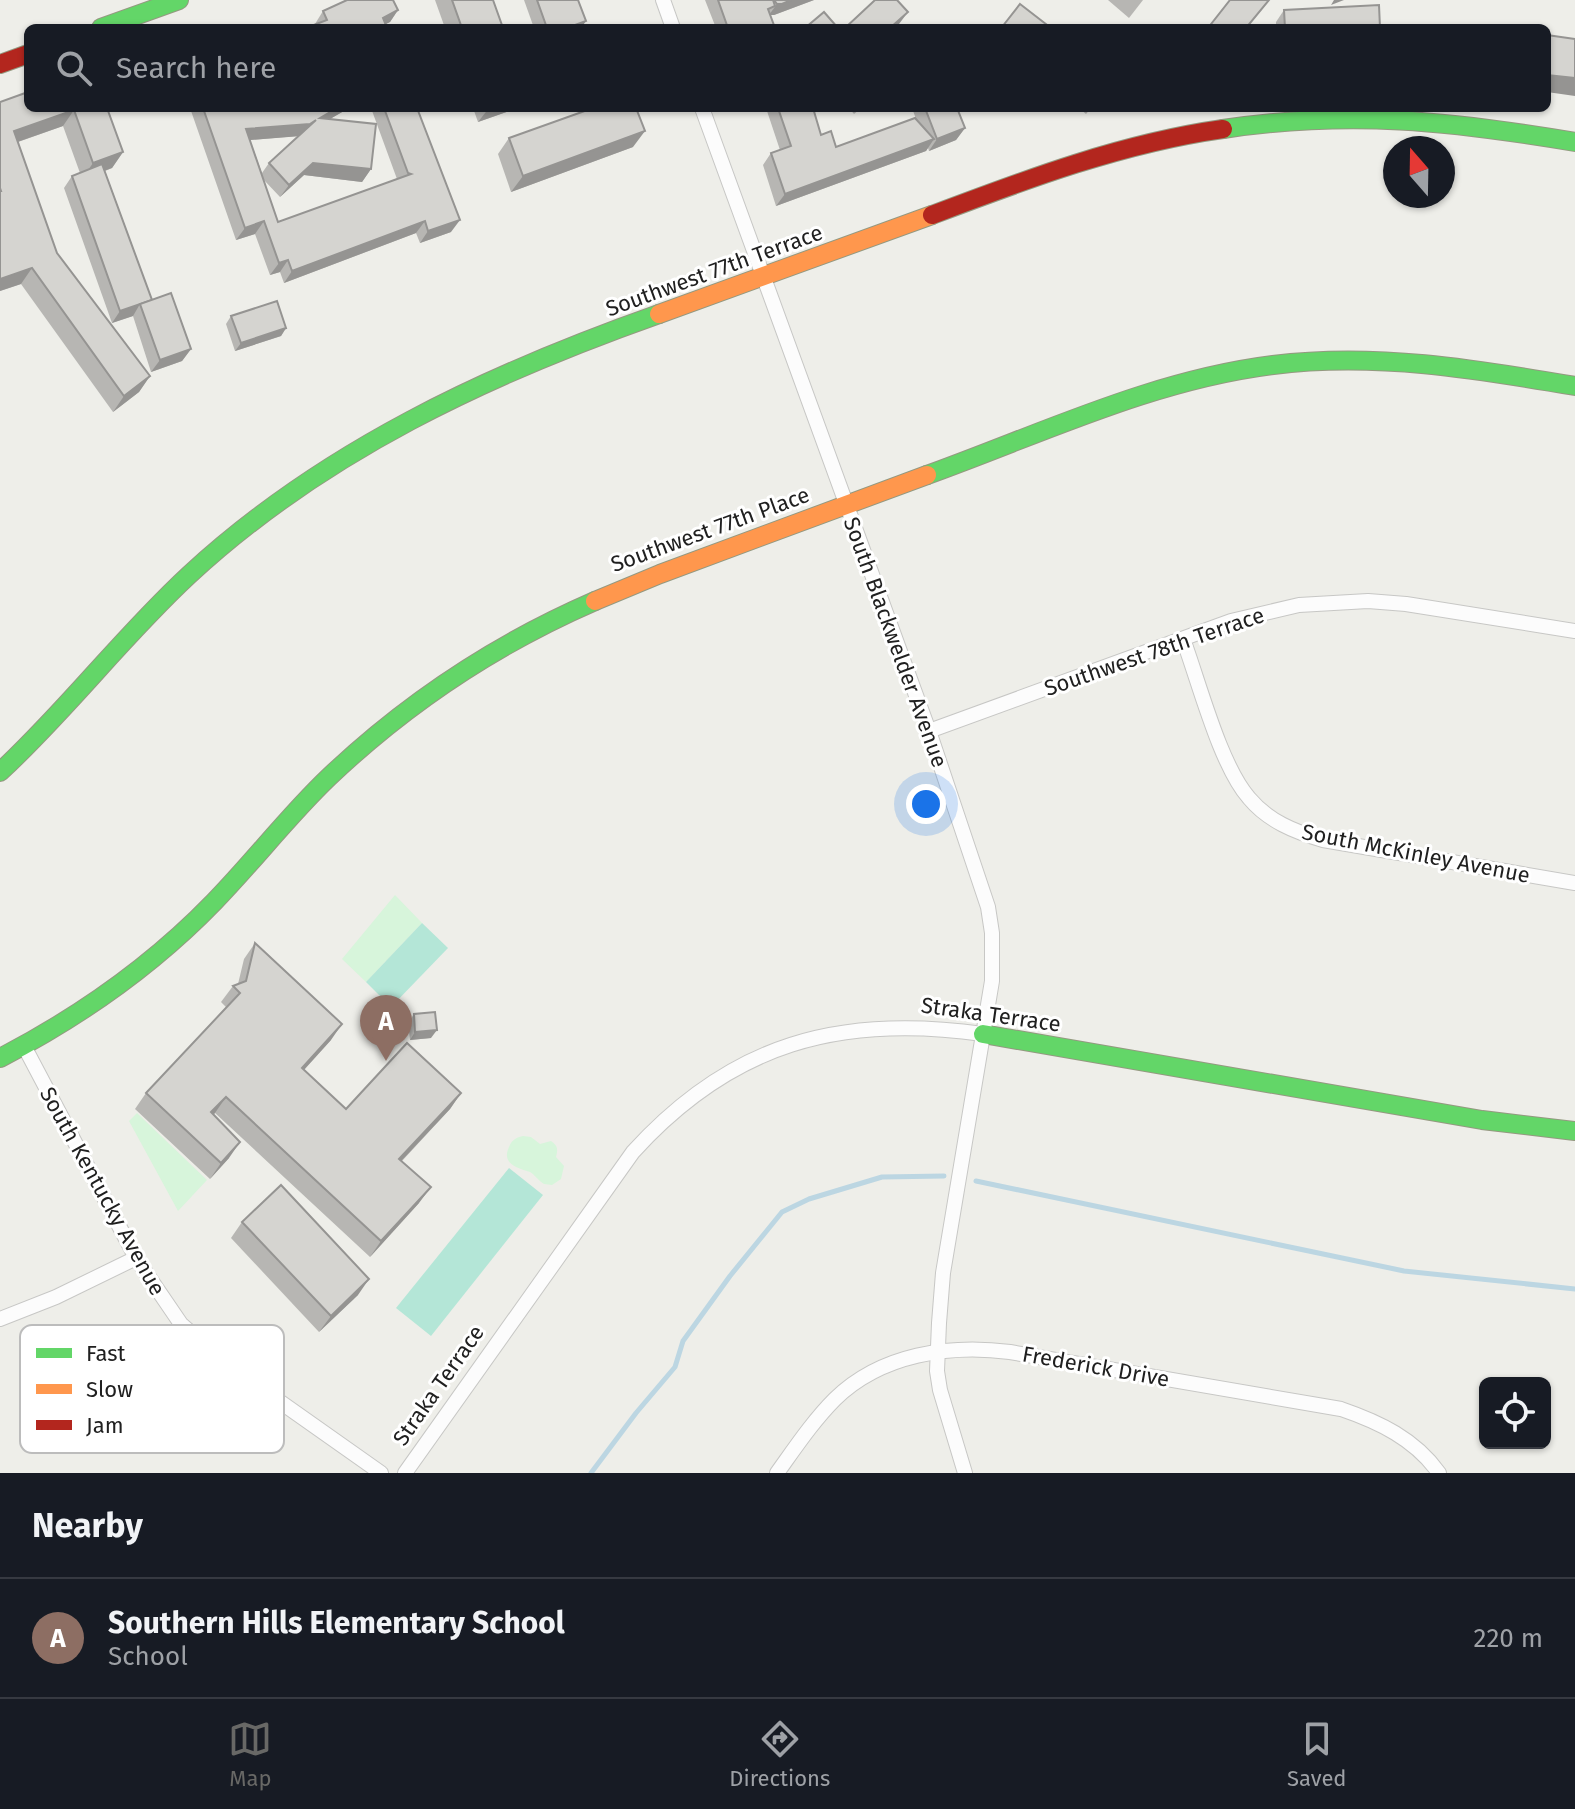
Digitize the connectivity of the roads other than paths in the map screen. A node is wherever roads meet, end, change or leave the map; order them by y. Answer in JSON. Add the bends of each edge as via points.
{"nodes":[{"id":1,"x":179,"y":0,"type":"edge"},
{"id":2,"x":663,"y":0,"type":"edge"},
{"id":3,"x":112,"y":24,"type":"edge"},
{"id":4,"x":672,"y":24,"type":"edge"},
{"id":5,"x":24,"y":55,"type":"edge"},
{"id":6,"x":0,"y":64,"type":"edge"},
{"id":7,"x":703,"y":112,"type":"edge"},
{"id":8,"x":1575,"y":142,"type":"edge"},
{"id":9,"x":763,"y":278,"type":"junction"},
{"id":10,"x":1575,"y":386,"type":"edge"},
{"id":11,"x":846,"y":505,"type":"junction"},
{"id":12,"x":1575,"y":631,"type":"edge"},
{"id":13,"x":1183,"y":639,"type":"junction"},
{"id":14,"x":929,"y":731,"type":"junction"},
{"id":15,"x":0,"y":772,"type":"edge"},
{"id":16,"x":1575,"y":883,"type":"edge"},
{"id":17,"x":983,"y":1034,"type":"junction"},
{"id":18,"x":24,"y":1046,"type":"junction"},
{"id":19,"x":0,"y":1058,"type":"edge"},
{"id":20,"x":1575,"y":1131,"type":"edge"},
{"id":21,"x":136,"y":1258,"type":"junction"},
{"id":22,"x":0,"y":1319,"type":"edge"},
{"id":23,"x":184,"y":1325,"type":"edge"},
{"id":24,"x":938,"y":1352,"type":"junction"},
{"id":25,"x":284,"y":1403,"type":"edge"},
{"id":26,"x":381,"y":1473,"type":"edge"},
{"id":27,"x":405,"y":1473,"type":"edge"},
{"id":28,"x":777,"y":1473,"type":"edge"},
{"id":29,"x":965,"y":1473,"type":"edge"},
{"id":30,"x":1439,"y":1473,"type":"edge"}],
"edges":[{"from":1,"to":3,"type":"street"},
{"from":2,"to":4,"type":"street"},
{"from":5,"to":6,"type":"street"},
{"from":7,"to":9,"type":"street","name":"South Blackwelder Avenue"},
{"from":8,"to":9,"type":"street","name":"Southwest 77th Terrace","via":[[1401,118],[1305,120],[1210,130],[1062,169]]},
{"from":9,"to":11,"type":"street","name":"South Blackwelder Avenue"},
{"from":9,"to":15,"type":"street","name":"Southwest 77th Terrace","via":[[496,377],[324,471],[255,520],[177,587]]},
{"from":10,"to":11,"type":"street","name":"Southwest 77th Place","via":[[1438,363],[1387,360],[1250,368],[1161,390]]},
{"from":11,"to":14,"type":"street","name":"South Blackwelder Avenue"},
{"from":11,"to":18,"type":"street","name":"Southwest 77th Place","via":[[615,590],[489,652],[347,760],[162,951],[87,1008]]},
{"from":12,"to":13,"type":"street","name":"Southwest 78th Terrace","via":[[1368,601],[1264,611]]},
{"from":13,"to":14,"type":"street","name":"Southwest 78th Terrace"},
{"from":13,"to":16,"type":"street","name":"South McKinley Avenue","via":[[1231,770],[1248,797],[1272,818],[1323,840]]},
{"from":14,"to":17,"type":"street","name":"South Blackwelder Avenue","via":[[988,907],[992,981]]},
{"from":17,"to":20,"type":"street","name":"Straka Terrace","via":[[1467,1118]]},
{"from":17,"to":24,"type":"street","name":"South Blackwelder Avenue","via":[[943,1273]]},
{"from":17,"to":27,"type":"street","name":"Straka Terrace","via":[[889,1027],[817,1037],[761,1055],[692,1095],[633,1152]]},
{"from":18,"to":19,"type":"street","name":"Southwest 77th Place"},
{"from":18,"to":21,"type":"street","name":"South Kentucky Avenue"},
{"from":21,"to":22,"type":"street"},
{"from":21,"to":23,"type":"street","name":"South Kentucky Avenue"},
{"from":24,"to":28,"type":"street","name":"Frederick Drive","via":[[897,1361],[853,1384],[821,1415]]},
{"from":24,"to":29,"type":"street","name":"South Blackwelder Avenue","via":[[940,1390]]},
{"from":24,"to":30,"type":"street","name":"Frederick Drive","via":[[1010,1352],[1341,1409],[1403,1437]]},
{"from":25,"to":26,"type":"street","name":"South Kentucky Avenue"}]}
